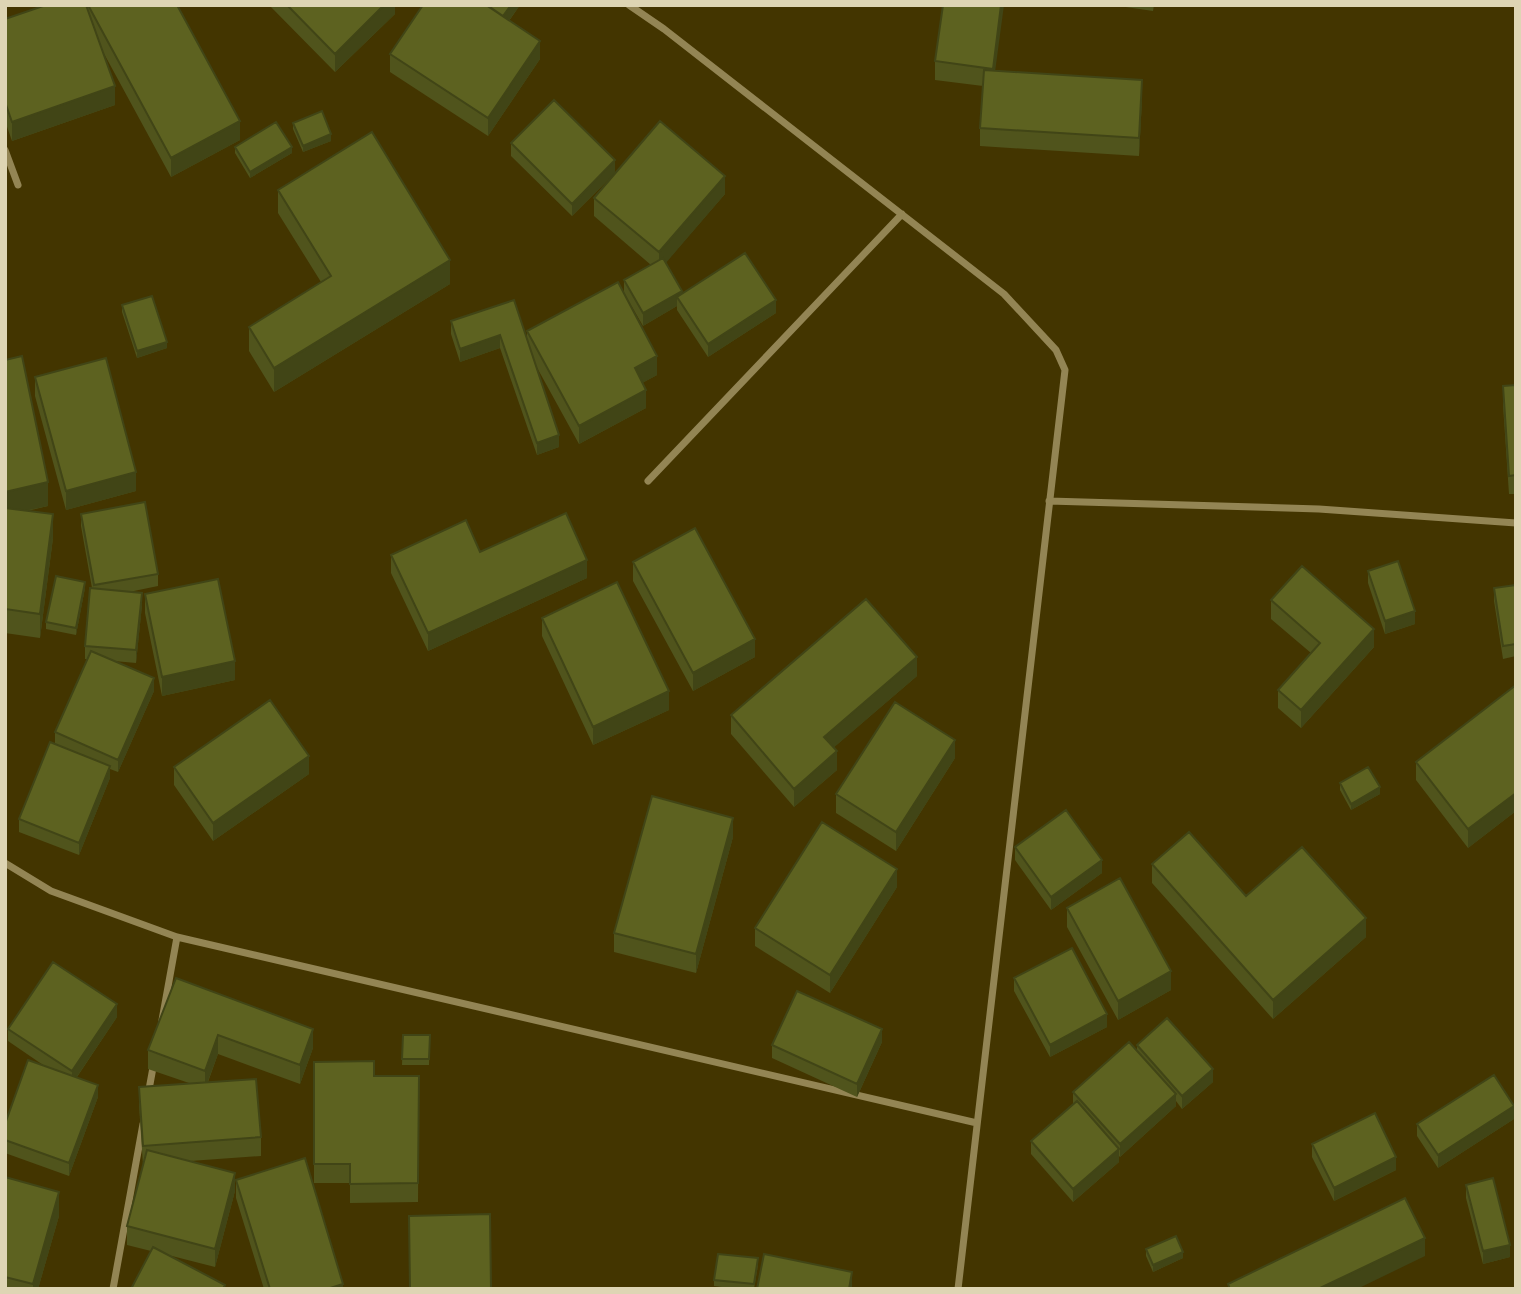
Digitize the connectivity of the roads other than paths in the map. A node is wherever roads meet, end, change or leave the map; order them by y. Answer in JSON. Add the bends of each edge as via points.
{"nodes":[{"id":1,"x":629,"y":5,"type":"edge"},
{"id":2,"x":5,"y":150,"type":"edge"},
{"id":3,"x":18,"y":186,"type":"dead end"},
{"id":4,"x":902,"y":214,"type":"junction"},
{"id":5,"x":648,"y":481,"type":"dead end"},
{"id":6,"x":1049,"y":501,"type":"junction"},
{"id":7,"x":1516,"y":523,"type":"edge"},
{"id":8,"x":5,"y":863,"type":"edge"},
{"id":9,"x":177,"y":937,"type":"junction"},
{"id":10,"x":160,"y":1032,"type":"edge"},
{"id":11,"x":155,"y":1059,"type":"edge"},
{"id":12,"x":147,"y":1100,"type":"edge"},
{"id":13,"x":145,"y":1113,"type":"edge"},
{"id":14,"x":977,"y":1123,"type":"junction"},
{"id":15,"x":113,"y":1289,"type":"edge"},
{"id":16,"x":958,"y":1289,"type":"edge"}],
"edges":[{"from":1,"to":4,"type":"street"},
{"from":2,"to":3,"type":"street"},
{"from":4,"to":5,"type":"street"},
{"from":4,"to":6,"type":"street","via":[[1004,294],[1056,350],[1065,370]]},
{"from":6,"to":7,"type":"street","via":[[1320,509]]},
{"from":6,"to":14,"type":"street"},
{"from":8,"to":9,"type":"street","via":[[51,891]]},
{"from":9,"to":10,"type":"street"},
{"from":9,"to":14,"type":"street"},
{"from":11,"to":12,"type":"street"},
{"from":13,"to":15,"type":"street"},
{"from":14,"to":16,"type":"street"}]}
